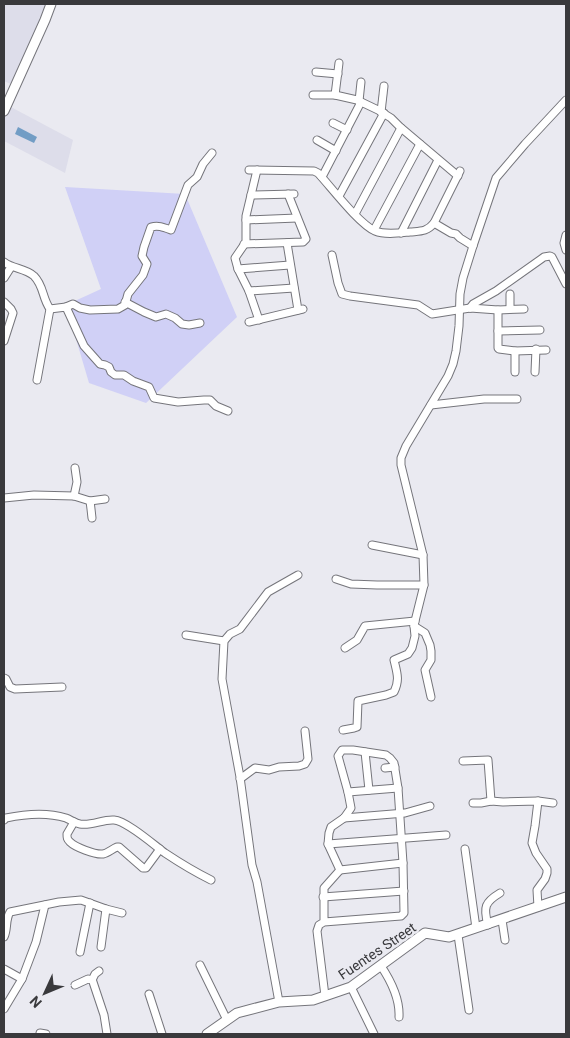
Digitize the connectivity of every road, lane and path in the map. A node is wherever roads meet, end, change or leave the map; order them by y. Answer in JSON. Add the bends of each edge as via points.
{"nodes":[{"id":1,"x":51,"y":4,"type":"edge"},
{"id":2,"x":339,"y":63,"type":"dead end"},
{"id":3,"x":316,"y":72,"type":"dead end"},
{"id":4,"x":338,"y":74,"type":"junction"},
{"id":5,"x":361,"y":82,"type":"dead end"},
{"id":6,"x":384,"y":86,"type":"dead end"},
{"id":7,"x":313,"y":95,"type":"dead end"},
{"id":8,"x":334,"y":96,"type":"junction"},
{"id":9,"x":566,"y":100,"type":"edge"},
{"id":10,"x":360,"y":102,"type":"junction"},
{"id":11,"x":4,"y":111,"type":"edge"},
{"id":12,"x":382,"y":113,"type":"junction"},
{"id":13,"x":333,"y":123,"type":"dead end"},
{"id":14,"x":402,"y":128,"type":"junction"},
{"id":15,"x":347,"y":130,"type":"junction"},
{"id":16,"x":317,"y":140,"type":"dead end"},
{"id":17,"x":420,"y":144,"type":"junction"},
{"id":18,"x":336,"y":151,"type":"junction"},
{"id":19,"x":212,"y":153,"type":"dead end"},
{"id":20,"x":438,"y":160,"type":"junction"},
{"id":21,"x":249,"y":170,"type":"dead end"},
{"id":22,"x":257,"y":170,"type":"junction"},
{"id":23,"x":322,"y":177,"type":"junction"},
{"id":24,"x":251,"y":195,"type":"junction"},
{"id":25,"x":339,"y":196,"type":"junction"},
{"id":26,"x":355,"y":214,"type":"junction"},
{"id":27,"x":297,"y":218,"type":"junction"},
{"id":28,"x":246,"y":220,"type":"junction"},
{"id":29,"x":434,"y":223,"type":"junction"},
{"id":30,"x":374,"y":230,"type":"junction"},
{"id":31,"x":402,"y":233,"type":"junction"},
{"id":32,"x":566,"y":235,"type":"edge"},
{"id":33,"x":287,"y":243,"type":"junction"},
{"id":34,"x":244,"y":244,"type":"junction"},
{"id":35,"x":473,"y":246,"type":"junction"},
{"id":36,"x":566,"y":250,"type":"edge"},
{"id":37,"x":332,"y":255,"type":"dead end"},
{"id":38,"x":4,"y":262,"type":"edge"},
{"id":39,"x":290,"y":265,"type":"junction"},
{"id":40,"x":11,"y":267,"type":"junction"},
{"id":41,"x":238,"y":269,"type":"junction"},
{"id":42,"x":4,"y":278,"type":"edge"},
{"id":43,"x":566,"y":284,"type":"edge"},
{"id":44,"x":294,"y":288,"type":"junction"},
{"id":45,"x":249,"y":291,"type":"junction"},
{"id":46,"x":510,"y":294,"type":"dead end"},
{"id":47,"x":4,"y":302,"type":"edge"},
{"id":48,"x":126,"y":302,"type":"junction"},
{"id":49,"x":66,"y":307,"type":"junction"},
{"id":50,"x":470,"y":308,"type":"junction"},
{"id":51,"x":50,"y":309,"type":"junction"},
{"id":52,"x":510,"y":309,"type":"junction"},
{"id":53,"x":524,"y":309,"type":"dead end"},
{"id":54,"x":460,"y":310,"type":"junction"},
{"id":55,"x":498,"y":310,"type":"junction"},
{"id":56,"x":260,"y":320,"type":"junction"},
{"id":57,"x":249,"y":322,"type":"dead end"},
{"id":58,"x":200,"y":323,"type":"dead end"},
{"id":59,"x":540,"y":330,"type":"dead end"},
{"id":60,"x":498,"y":331,"type":"junction"},
{"id":61,"x":4,"y":341,"type":"edge"},
{"id":62,"x":536,"y":349,"type":"junction"},
{"id":63,"x":546,"y":350,"type":"dead end"},
{"id":64,"x":515,"y":351,"type":"junction"},
{"id":65,"x":515,"y":372,"type":"dead end"},
{"id":66,"x":535,"y":372,"type":"dead end"},
{"id":67,"x":37,"y":380,"type":"dead end"},
{"id":68,"x":517,"y":399,"type":"dead end"},
{"id":69,"x":431,"y":405,"type":"junction"},
{"id":70,"x":228,"y":411,"type":"dead end"},
{"id":71,"x":75,"y":468,"type":"dead end"},
{"id":72,"x":74,"y":496,"type":"junction"},
{"id":73,"x":4,"y":498,"type":"edge"},
{"id":74,"x":105,"y":499,"type":"dead end"},
{"id":75,"x":90,"y":502,"type":"junction"},
{"id":76,"x":92,"y":518,"type":"dead end"},
{"id":77,"x":372,"y":545,"type":"dead end"},
{"id":78,"x":423,"y":556,"type":"junction"},
{"id":79,"x":298,"y":574,"type":"dead end"},
{"id":80,"x":336,"y":579,"type":"dead end"},
{"id":81,"x":424,"y":585,"type":"junction"},
{"id":82,"x":414,"y":624,"type":"junction"},
{"id":83,"x":186,"y":636,"type":"dead end"},
{"id":84,"x":224,"y":641,"type":"junction"},
{"id":85,"x":345,"y":648,"type":"dead end"},
{"id":86,"x":4,"y":678,"type":"edge"},
{"id":87,"x":62,"y":687,"type":"dead end"},
{"id":88,"x":431,"y":697,"type":"dead end"},
{"id":89,"x":343,"y":730,"type":"dead end"},
{"id":90,"x":305,"y":732,"type":"dead end"},
{"id":91,"x":365,"y":752,"type":"junction"},
{"id":92,"x":463,"y":761,"type":"dead end"},
{"id":93,"x":395,"y":767,"type":"junction"},
{"id":94,"x":385,"y":768,"type":"dead end"},
{"id":95,"x":240,"y":778,"type":"junction"},
{"id":96,"x":398,"y":788,"type":"junction"},
{"id":97,"x":370,"y":790,"type":"junction"},
{"id":98,"x":348,"y":792,"type":"junction"},
{"id":99,"x":491,"y":801,"type":"junction"},
{"id":100,"x":538,"y":801,"type":"junction"},
{"id":101,"x":472,"y":803,"type":"dead end"},
{"id":102,"x":553,"y":803,"type":"dead end"},
{"id":103,"x":430,"y":806,"type":"dead end"},
{"id":104,"x":400,"y":813,"type":"junction"},
{"id":105,"x":344,"y":818,"type":"junction"},
{"id":106,"x":4,"y":820,"type":"edge"},
{"id":107,"x":74,"y":822,"type":"junction"},
{"id":108,"x":446,"y":835,"type":"dead end"},
{"id":109,"x":402,"y":839,"type":"junction"},
{"id":110,"x":328,"y":844,"type":"junction"},
{"id":111,"x":465,"y":849,"type":"dead end"},
{"id":112,"x":160,"y":850,"type":"junction"},
{"id":113,"x":403,"y":863,"type":"junction"},
{"id":114,"x":340,"y":870,"type":"junction"},
{"id":115,"x":211,"y":880,"type":"dead end"},
{"id":116,"x":404,"y":891,"type":"junction"},
{"id":117,"x":500,"y":894,"type":"dead end"},
{"id":118,"x":323,"y":896,"type":"junction"},
{"id":119,"x":566,"y":897,"type":"edge"},
{"id":120,"x":90,"y":903,"type":"junction"},
{"id":121,"x":45,"y":905,"type":"junction"},
{"id":122,"x":538,"y":907,"type":"junction"},
{"id":123,"x":106,"y":910,"type":"junction"},
{"id":124,"x":122,"y":913,"type":"dead end"},
{"id":125,"x":502,"y":920,"type":"junction"},
{"id":126,"x":324,"y":922,"type":"junction"},
{"id":127,"x":488,"y":924,"type":"junction"},
{"id":128,"x":476,"y":928,"type":"junction"},
{"id":129,"x":458,"y":935,"type":"junction"},
{"id":130,"x":4,"y":937,"type":"edge"},
{"id":131,"x":504,"y":940,"type":"dead end"},
{"id":132,"x":101,"y":947,"type":"dead end"},
{"id":133,"x":80,"y":952,"type":"dead end"},
{"id":134,"x":200,"y":965,"type":"dead end"},
{"id":135,"x":381,"y":966,"type":"junction"},
{"id":136,"x":4,"y":969,"type":"edge"},
{"id":137,"x":100,"y":971,"type":"dead end"},
{"id":138,"x":22,"y":979,"type":"junction"},
{"id":139,"x":92,"y":980,"type":"junction"},
{"id":140,"x":75,"y":986,"type":"dead end"},
{"id":141,"x":351,"y":987,"type":"junction"},
{"id":142,"x":149,"y":994,"type":"dead end"},
{"id":143,"x":325,"y":996,"type":"junction"},
{"id":144,"x":279,"y":1002,"type":"junction"},
{"id":145,"x":4,"y":1009,"type":"edge"},
{"id":146,"x":469,"y":1010,"type":"dead end"},
{"id":147,"x":399,"y":1018,"type":"dead end"},
{"id":148,"x":227,"y":1020,"type":"junction"},
{"id":149,"x":107,"y":1034,"type":"edge"},
{"id":150,"x":162,"y":1034,"type":"edge"},
{"id":151,"x":207,"y":1034,"type":"edge"},
{"id":152,"x":374,"y":1034,"type":"edge"}],
"edges":[{"from":1,"to":11,"type":"street"},
{"from":2,"to":4,"type":"street"},
{"from":3,"to":4,"type":"street"},
{"from":4,"to":8,"type":"street"},
{"from":5,"to":10,"type":"street"},
{"from":6,"to":12,"type":"street"},
{"from":7,"to":8,"type":"street"},
{"from":8,"to":10,"type":"street"},
{"from":9,"to":35,"type":"street","via":[[496,178]]},
{"from":10,"to":12,"type":"street"},
{"from":10,"to":15,"type":"street"},
{"from":12,"to":14,"type":"street"},
{"from":12,"to":25,"type":"street"},
{"from":13,"to":15,"type":"street"},
{"from":14,"to":17,"type":"street"},
{"from":14,"to":26,"type":"street"},
{"from":15,"to":18,"type":"street"},
{"from":16,"to":18,"type":"street"},
{"from":17,"to":20,"type":"street"},
{"from":17,"to":30,"type":"street"},
{"from":18,"to":23,"type":"street"},
{"from":19,"to":48,"type":"street","via":[[188,185],[171,230],[151,227],[142,256],[147,264]]},
{"from":20,"to":29,"type":"street","via":[[459,173]]},
{"from":20,"to":31,"type":"street"},
{"from":21,"to":22,"type":"street"},
{"from":22,"to":23,"type":"street","via":[[314,170]]},
{"from":22,"to":24,"type":"street"},
{"from":23,"to":25,"type":"street"},
{"from":24,"to":27,"type":"street","via":[[291,194]]},
{"from":24,"to":28,"type":"street"},
{"from":25,"to":26,"type":"street"},
{"from":26,"to":30,"type":"street"},
{"from":27,"to":28,"type":"street"},
{"from":27,"to":33,"type":"street","via":[[306,239]]},
{"from":28,"to":34,"type":"street"},
{"from":29,"to":31,"type":"street","via":[[423,231]]},
{"from":29,"to":35,"type":"street"},
{"from":30,"to":31,"type":"street"},
{"from":32,"to":36,"type":"street"},
{"from":33,"to":34,"type":"street"},
{"from":33,"to":39,"type":"street"},
{"from":34,"to":41,"type":"street","via":[[236,258]]},
{"from":35,"to":54,"type":"street","via":[[463,278]]},
{"from":37,"to":54,"type":"street","via":[[342,294],[418,305],[432,314]]},
{"from":38,"to":40,"type":"street"},
{"from":39,"to":41,"type":"street"},
{"from":39,"to":44,"type":"street"},
{"from":40,"to":42,"type":"street"},
{"from":40,"to":51,"type":"street","via":[[34,276]]},
{"from":41,"to":45,"type":"street"},
{"from":43,"to":50,"type":"street","via":[[552,257],[544,257]]},
{"from":44,"to":45,"type":"street"},
{"from":44,"to":56,"type":"street","via":[[300,309]]},
{"from":45,"to":56,"type":"street"},
{"from":46,"to":52,"type":"street"},
{"from":47,"to":61,"type":"street","via":[[13,313]]},
{"from":48,"to":49,"type":"street","via":[[118,309],[108,310],[90,310],[72,304]]},
{"from":48,"to":58,"type":"street","via":[[156,317],[166,314],[182,324]]},
{"from":49,"to":51,"type":"street"},
{"from":49,"to":70,"type":"street","via":[[84,346],[114,375],[124,375],[149,387],[154,398],[178,402],[210,400]]},
{"from":50,"to":54,"type":"street"},
{"from":50,"to":55,"type":"street"},
{"from":51,"to":67,"type":"street"},
{"from":52,"to":53,"type":"street"},
{"from":52,"to":55,"type":"street"},
{"from":54,"to":69,"type":"street","via":[[453,364]]},
{"from":55,"to":60,"type":"street"},
{"from":56,"to":57,"type":"street"},
{"from":59,"to":60,"type":"street"},
{"from":60,"to":64,"type":"street","via":[[498,349]]},
{"from":62,"to":63,"type":"street"},
{"from":62,"to":64,"type":"street"},
{"from":62,"to":66,"type":"street"},
{"from":64,"to":65,"type":"street"},
{"from":68,"to":69,"type":"street"},
{"from":69,"to":78,"type":"street","via":[[401,458]]},
{"from":71,"to":72,"type":"street"},
{"from":72,"to":73,"type":"street"},
{"from":72,"to":75,"type":"street"},
{"from":74,"to":75,"type":"street"},
{"from":75,"to":76,"type":"street"},
{"from":77,"to":78,"type":"street"},
{"from":78,"to":81,"type":"street"},
{"from":79,"to":84,"type":"street","via":[[268,592],[240,629]]},
{"from":80,"to":81,"type":"street","via":[[351,584]]},
{"from":81,"to":82,"type":"street"},
{"from":82,"to":85,"type":"street","via":[[365,626],[357,640]]},
{"from":82,"to":88,"type":"street","via":[[425,633],[430,645],[431,660],[426,670]]},
{"from":82,"to":89,"type":"street","via":[[416,636],[412,648],[408,654],[394,660],[398,679],[394,692],[358,701],[357,727]]},
{"from":83,"to":84,"type":"street"},
{"from":84,"to":95,"type":"street","via":[[222,679]]},
{"from":86,"to":87,"type":"street","via":[[10,687],[16,689]]},
{"from":90,"to":95,"type":"street","via":[[308,759],[305,764],[269,770],[255,768]]},
{"from":91,"to":93,"type":"street","via":[[386,755]]},
{"from":91,"to":97,"type":"street"},
{"from":91,"to":98,"type":"street","via":[[342,750],[339,753]]},
{"from":92,"to":99,"type":"street","via":[[488,760]]},
{"from":93,"to":94,"type":"street"},
{"from":93,"to":96,"type":"street"},
{"from":95,"to":144,"type":"street","via":[[252,865]]},
{"from":96,"to":97,"type":"street"},
{"from":96,"to":104,"type":"street"},
{"from":97,"to":98,"type":"street"},
{"from":98,"to":105,"type":"street","via":[[351,808]]},
{"from":99,"to":100,"type":"street"},
{"from":99,"to":101,"type":"street"},
{"from":100,"to":102,"type":"street"},
{"from":100,"to":122,"type":"street","via":[[532,843],[547,873],[537,890]]},
{"from":103,"to":104,"type":"street"},
{"from":104,"to":105,"type":"street"},
{"from":104,"to":109,"type":"street"},
{"from":105,"to":110,"type":"street","via":[[331,827]]},
{"from":106,"to":107,"type":"street","via":[[27,814],[56,816]]},
{"from":107,"to":112,"type":"street","via":[[86,825],[114,820],[148,839]]},
{"from":107,"to":112,"type":"street","via":[[67,834],[68,841],[90,852],[104,854],[117,846],[146,868]]},
{"from":108,"to":109,"type":"street"},
{"from":109,"to":110,"type":"street"},
{"from":109,"to":113,"type":"street"},
{"from":110,"to":114,"type":"street"},
{"from":111,"to":128,"type":"street"},
{"from":112,"to":115,"type":"street"},
{"from":113,"to":114,"type":"street"},
{"from":113,"to":116,"type":"street"},
{"from":114,"to":118,"type":"street","via":[[324,888]]},
{"from":116,"to":118,"type":"street"},
{"from":116,"to":126,"type":"street","via":[[404,913],[401,916]]},
{"from":117,"to":127,"type":"street","via":[[490,899],[486,906]]},
{"from":118,"to":126,"type":"street"},
{"from":119,"to":122,"type":"street","name":"Fuentes Street"},
{"from":120,"to":121,"type":"street","via":[[81,900]]},
{"from":120,"to":123,"type":"street"},
{"from":120,"to":133,"type":"street"},
{"from":121,"to":130,"type":"street","via":[[10,912]]},
{"from":121,"to":138,"type":"street"},
{"from":122,"to":125,"type":"street","name":"Fuentes Street"},
{"from":123,"to":124,"type":"street"},
{"from":123,"to":132,"type":"street"},
{"from":125,"to":127,"type":"street","name":"Fuentes Street"},
{"from":125,"to":131,"type":"street"},
{"from":126,"to":143,"type":"street","via":[[317,931]]},
{"from":127,"to":128,"type":"street","name":"Fuentes Street"},
{"from":128,"to":129,"type":"street","name":"Fuentes Street"},
{"from":129,"to":135,"type":"street","name":"Fuentes Street","via":[[449,937],[425,933]]},
{"from":129,"to":146,"type":"street"},
{"from":134,"to":148,"type":"street"},
{"from":135,"to":141,"type":"street","name":"Fuentes Street"},
{"from":135,"to":147,"type":"street","via":[[394,990]]},
{"from":136,"to":138,"type":"street"},
{"from":137,"to":139,"type":"street"},
{"from":138,"to":145,"type":"street"},
{"from":139,"to":140,"type":"street"},
{"from":139,"to":149,"type":"street"},
{"from":141,"to":143,"type":"street","name":"Fuentes Street"},
{"from":141,"to":152,"type":"street"},
{"from":142,"to":150,"type":"street"},
{"from":143,"to":144,"type":"street","name":"Fuentes Street"},
{"from":144,"to":148,"type":"street","name":"Fuentes Street","via":[[238,1013]]},
{"from":148,"to":151,"type":"street","name":"Fuentes Street"}]}
